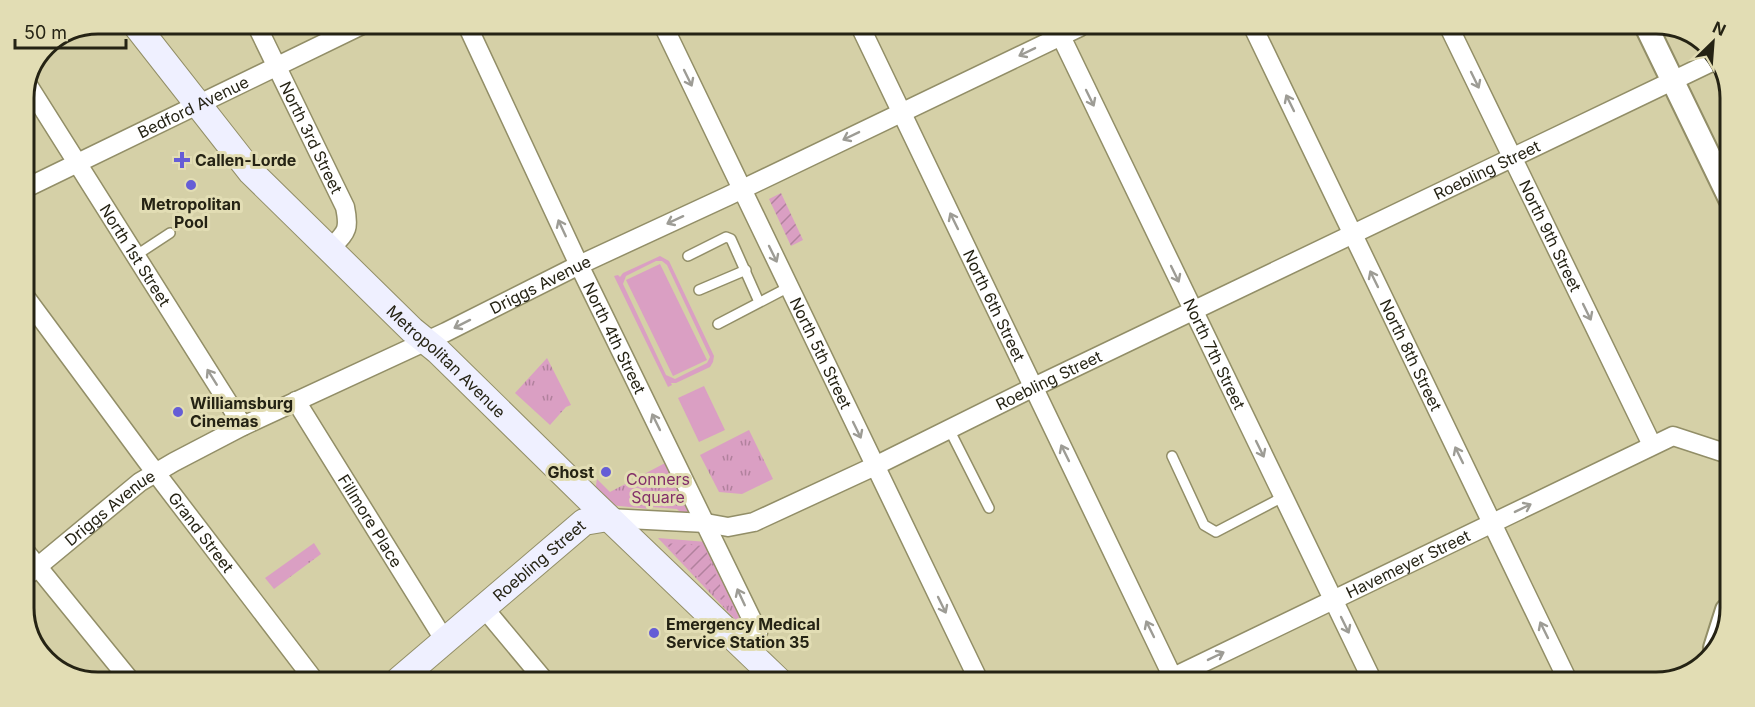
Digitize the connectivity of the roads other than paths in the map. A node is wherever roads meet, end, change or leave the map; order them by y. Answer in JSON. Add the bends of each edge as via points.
{"nodes":[{"id":1,"x":143,"y":34,"type":"edge"},
{"id":2,"x":261,"y":34,"type":"edge"},
{"id":3,"x":344,"y":34,"type":"edge"},
{"id":4,"x":471,"y":34,"type":"edge"},
{"id":5,"x":667,"y":34,"type":"edge"},
{"id":6,"x":864,"y":34,"type":"edge"},
{"id":7,"x":1052,"y":34,"type":"edge"},
{"id":8,"x":1059,"y":34,"type":"edge"},
{"id":9,"x":1256,"y":34,"type":"edge"},
{"id":10,"x":1452,"y":34,"type":"edge"},
{"id":11,"x":1650,"y":34,"type":"edge"},
{"id":12,"x":276,"y":67,"type":"junction"},
{"id":13,"x":1690,"y":72,"type":"edge"},
{"id":14,"x":1673,"y":80,"type":"junction"},
{"id":15,"x":34,"y":95,"type":"edge"},
{"id":16,"x":196,"y":105,"type":"junction"},
{"id":17,"x":902,"y":112,"type":"junction"},
{"id":18,"x":1512,"y":158,"type":"junction"},
{"id":19,"x":77,"y":163,"type":"junction"},
{"id":20,"x":1720,"y":178,"type":"edge"},
{"id":21,"x":34,"y":184,"type":"edge"},
{"id":22,"x":742,"y":190,"type":"junction"},
{"id":23,"x":170,"y":233,"type":"dead end"},
{"id":24,"x":1353,"y":234,"type":"junction"},
{"id":25,"x":330,"y":249,"type":"junction"},
{"id":26,"x":135,"y":256,"type":"junction"},
{"id":27,"x":688,"y":256,"type":"dead end"},
{"id":28,"x":579,"y":265,"type":"junction"},
{"id":29,"x":746,"y":270,"type":"junction"},
{"id":30,"x":789,"y":287,"type":"junction"},
{"id":31,"x":699,"y":290,"type":"dead end"},
{"id":32,"x":759,"y":302,"type":"junction"},
{"id":33,"x":34,"y":309,"type":"edge"},
{"id":34,"x":1193,"y":311,"type":"junction"},
{"id":35,"x":718,"y":324,"type":"dead end"},
{"id":36,"x":426,"y":342,"type":"junction"},
{"id":37,"x":1034,"y":387,"type":"junction"},
{"id":38,"x":296,"y":401,"type":"junction"},
{"id":39,"x":243,"y":426,"type":"junction"},
{"id":40,"x":949,"y":429,"type":"junction"},
{"id":41,"x":1652,"y":445,"type":"junction"},
{"id":42,"x":1720,"y":451,"type":"edge"},
{"id":43,"x":1172,"y":456,"type":"dead end"},
{"id":44,"x":875,"y":466,"type":"junction"},
{"id":45,"x":156,"y":473,"type":"junction"},
{"id":46,"x":1283,"y":497,"type":"junction"},
{"id":47,"x":989,"y":508,"type":"dead end"},
{"id":48,"x":608,"y":518,"type":"junction"},
{"id":49,"x":706,"y":523,"type":"junction"},
{"id":50,"x":1492,"y":523,"type":"junction"},
{"id":51,"x":35,"y":570,"type":"edge"},
{"id":52,"x":35,"y":577,"type":"edge"},
{"id":53,"x":1333,"y":600,"type":"junction"},
{"id":54,"x":484,"y":608,"type":"junction"},
{"id":55,"x":445,"y":640,"type":"junction"},
{"id":56,"x":744,"y":646,"type":"junction"},
{"id":57,"x":123,"y":672,"type":"edge"},
{"id":58,"x":308,"y":672,"type":"edge"},
{"id":59,"x":408,"y":672,"type":"edge"},
{"id":60,"x":536,"y":672,"type":"edge"},
{"id":61,"x":770,"y":672,"type":"edge"},
{"id":62,"x":975,"y":672,"type":"edge"},
{"id":63,"x":1166,"y":672,"type":"edge"},
{"id":64,"x":1186,"y":672,"type":"edge"},
{"id":65,"x":1368,"y":672,"type":"edge"},
{"id":66,"x":1564,"y":672,"type":"edge"}],
"edges":[{"from":1,"to":16,"type":"main road","name":"Metropolitan Avenue"},
{"from":2,"to":12,"type":"street","name":"North 3rd Street"},
{"from":3,"to":12,"type":"street","name":"Bedford Avenue"},
{"from":28,"to":4,"type":"street","name":"North 4th Street","one_way":true},
{"from":5,"to":22,"type":"street","name":"North 5th Street","one_way":true},
{"from":6,"to":17,"type":"street","name":"North 6th Street"},
{"from":7,"to":17,"type":"street","name":"Driggs Avenue","one_way":true},
{"from":8,"to":34,"type":"street","name":"North 7th Street","one_way":true},
{"from":24,"to":9,"type":"street","name":"North 8th Street","one_way":true},
{"from":10,"to":18,"type":"street","name":"North 9th Street","one_way":true},
{"from":11,"to":14,"type":"street"},
{"from":12,"to":16,"type":"street","name":"Bedford Avenue"},
{"from":12,"to":25,"type":"street","name":"North 3rd Street","via":[[345,207],[348,223]]},
{"from":13,"to":14,"type":"street","name":"Roebling Street"},
{"from":14,"to":18,"type":"street","name":"Roebling Street"},
{"from":14,"to":20,"type":"street"},
{"from":15,"to":19,"type":"street","name":"North 1st Street"},
{"from":16,"to":19,"type":"street","name":"Bedford Avenue"},
{"from":16,"to":25,"type":"main road","name":"Metropolitan Avenue","via":[[251,172]]},
{"from":17,"to":22,"type":"street","name":"Driggs Avenue","one_way":true},
{"from":37,"to":17,"type":"street","name":"North 6th Street","one_way":true},
{"from":18,"to":24,"type":"street","name":"Roebling Street"},
{"from":18,"to":41,"type":"street","name":"North 9th Street","one_way":true},
{"from":19,"to":21,"type":"street","name":"Bedford Avenue"},
{"from":19,"to":26,"type":"street","name":"North 1st Street"},
{"from":22,"to":28,"type":"street","name":"Driggs Avenue","one_way":true},
{"from":22,"to":30,"type":"street","name":"North 5th Street","one_way":true},
{"from":23,"to":26,"type":"lane"},
{"from":24,"to":34,"type":"street","name":"Roebling Street"},
{"from":50,"to":24,"type":"street","name":"North 8th Street","one_way":true},
{"from":25,"to":36,"type":"main road","name":"Metropolitan Avenue"},
{"from":39,"to":26,"type":"street","name":"North 1st Street","one_way":true},
{"from":27,"to":29,"type":"lane","via":[[726,237],[734,243]]},
{"from":28,"to":36,"type":"street","name":"Driggs Avenue","one_way":true},
{"from":49,"to":28,"type":"street","name":"North 4th Street","one_way":true},
{"from":29,"to":31,"type":"lane"},
{"from":29,"to":32,"type":"lane"},
{"from":30,"to":32,"type":"lane"},
{"from":30,"to":44,"type":"street","name":"North 5th Street","one_way":true},
{"from":32,"to":35,"type":"lane"},
{"from":33,"to":45,"type":"street","name":"Grand Street"},
{"from":34,"to":37,"type":"street","name":"Roebling Street"},
{"from":34,"to":46,"type":"street","name":"North 7th Street","one_way":true},
{"from":36,"to":38,"type":"street","name":"Driggs Avenue"},
{"from":36,"to":48,"type":"main road","name":"Metropolitan Avenue"},
{"from":37,"to":40,"type":"street","name":"Roebling Street"},
{"from":63,"to":37,"type":"street","name":"North 6th Street","one_way":true},
{"from":38,"to":39,"type":"street","name":"Driggs Avenue"},
{"from":38,"to":55,"type":"street","name":"Fillmore Place"},
{"from":39,"to":45,"type":"street","name":"Driggs Avenue"},
{"from":40,"to":44,"type":"street","name":"Roebling Street"},
{"from":40,"to":47,"type":"lane"},
{"from":41,"to":42,"type":"street","name":"Havemeyer Street","via":[[1672,436]]},
{"from":50,"to":41,"type":"street","name":"Havemeyer Street","one_way":true},
{"from":43,"to":46,"type":"lane","via":[[1204,525],[1216,532]]},
{"from":44,"to":49,"type":"street","name":"Roebling Street","via":[[754,522],[728,527]]},
{"from":44,"to":62,"type":"street","name":"North 5th Street","one_way":true},
{"from":45,"to":51,"type":"street","name":"Driggs Avenue"},
{"from":45,"to":58,"type":"street","name":"Grand Street"},
{"from":46,"to":53,"type":"street","name":"North 7th Street"},
{"from":48,"to":49,"type":"street","name":"Roebling Street"},
{"from":48,"to":54,"type":"main road","name":"Roebling Street","via":[[584,522]]},
{"from":48,"to":56,"type":"main road","name":"Metropolitan Avenue"},
{"from":56,"to":49,"type":"street","name":"North 4th Street","one_way":true,"via":[[758,632]]},
{"from":50,"to":53,"type":"street","name":"Havemeyer Street"},
{"from":66,"to":50,"type":"street","name":"North 8th Street","one_way":true},
{"from":52,"to":57,"type":"street"},
{"from":64,"to":53,"type":"street","name":"Havemeyer Street","one_way":true},
{"from":53,"to":65,"type":"street","name":"North 7th Street","one_way":true},
{"from":54,"to":55,"type":"main road","name":"Roebling Street"},
{"from":54,"to":60,"type":"street"},
{"from":55,"to":59,"type":"main road","name":"Roebling Street"},
{"from":56,"to":61,"type":"main road","name":"Metropolitan Avenue"}]}
